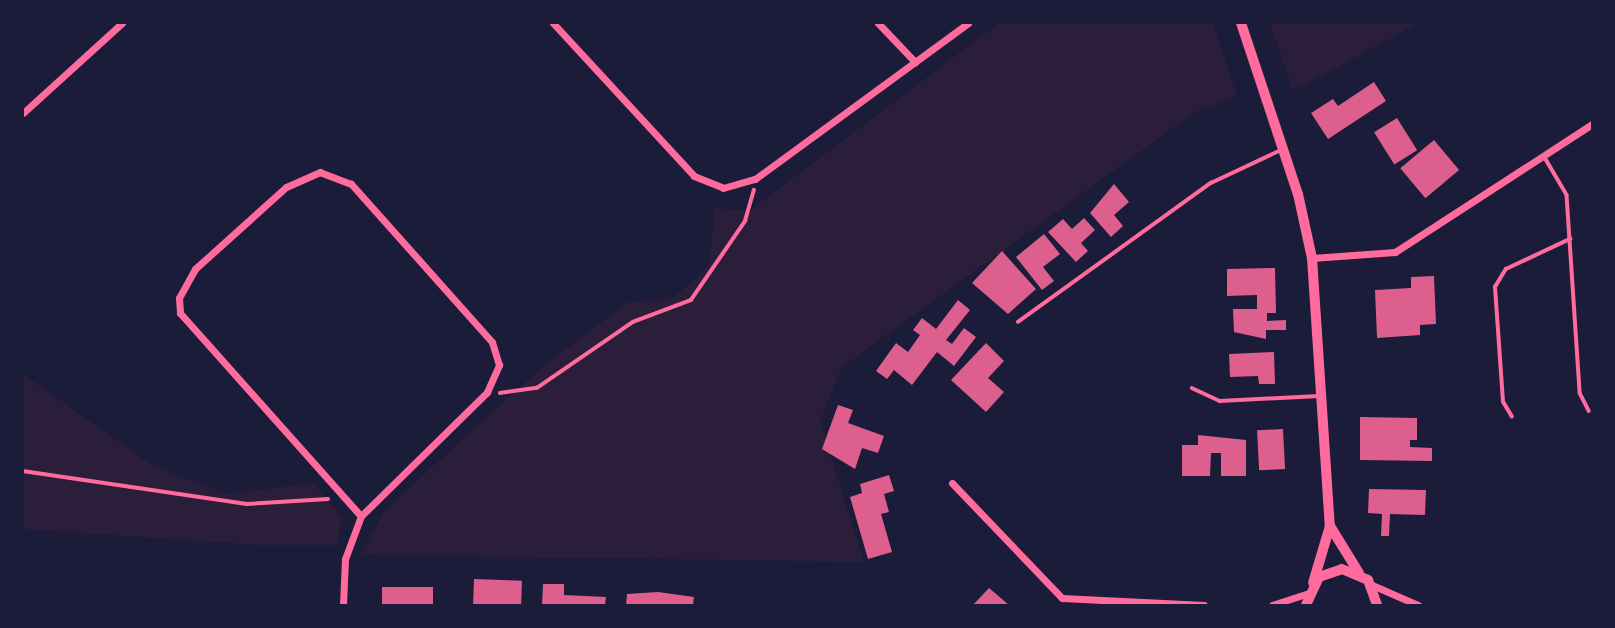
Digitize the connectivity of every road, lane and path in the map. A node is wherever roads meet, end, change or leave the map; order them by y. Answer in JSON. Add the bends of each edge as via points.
{"nodes":[{"id":1,"x":122,"y":23,"type":"edge"},
{"id":2,"x":553,"y":23,"type":"edge"},
{"id":3,"x":878,"y":23,"type":"edge"},
{"id":4,"x":968,"y":23,"type":"edge"},
{"id":5,"x":1241,"y":23,"type":"edge"},
{"id":6,"x":915,"y":62,"type":"junction"},
{"id":7,"x":23,"y":113,"type":"edge"},
{"id":8,"x":1592,"y":124,"type":"edge"},
{"id":9,"x":1283,"y":149,"type":"junction"},
{"id":10,"x":1544,"y":156,"type":"junction"},
{"id":11,"x":755,"y":179,"type":"junction"},
{"id":12,"x":1570,"y":239,"type":"junction"},
{"id":13,"x":1312,"y":258,"type":"junction"},
{"id":14,"x":1018,"y":323,"type":"dead end"},
{"id":15,"x":1192,"y":388,"type":"dead end"},
{"id":16,"x":487,"y":392,"type":"junction"},
{"id":17,"x":1321,"y":396,"type":"junction"},
{"id":18,"x":1589,"y":411,"type":"dead end"},
{"id":19,"x":1513,"y":417,"type":"dead end"},
{"id":20,"x":23,"y":471,"type":"edge"},
{"id":21,"x":952,"y":483,"type":"dead end"},
{"id":22,"x":344,"y":498,"type":"junction"},
{"id":23,"x":361,"y":516,"type":"junction"},
{"id":24,"x":1330,"y":526,"type":"junction"},
{"id":25,"x":1359,"y":573,"type":"junction"},
{"id":26,"x":1372,"y":585,"type":"junction"},
{"id":27,"x":1311,"y":588,"type":"junction"},
{"id":28,"x":343,"y":605,"type":"edge"},
{"id":29,"x":1174,"y":605,"type":"edge"},
{"id":30,"x":1204,"y":605,"type":"edge"},
{"id":31,"x":1272,"y":605,"type":"edge"},
{"id":32,"x":1306,"y":605,"type":"edge"},
{"id":33,"x":1377,"y":605,"type":"edge"},
{"id":34,"x":1418,"y":605,"type":"edge"}],
"edges":[{"from":1,"to":7,"type":"street"},
{"from":2,"to":11,"type":"street","via":[[694,176],[723,188]]},
{"from":3,"to":6,"type":"street"},
{"from":4,"to":6,"type":"street"},
{"from":5,"to":9,"type":"street"},
{"from":6,"to":11,"type":"street"},
{"from":8,"to":10,"type":"street"},
{"from":9,"to":13,"type":"street"},
{"from":9,"to":14,"type":"lane","via":[[1211,183]]},
{"from":10,"to":12,"type":"lane","via":[[1567,195]]},
{"from":10,"to":13,"type":"street","via":[[1387,255]]},
{"from":11,"to":16,"type":"path","via":[[745,221],[691,300],[633,322],[537,388]]},
{"from":12,"to":18,"type":"lane","via":[[1580,393]]},
{"from":12,"to":19,"type":"lane","via":[[1506,269],[1495,287],[1503,402]]},
{"from":13,"to":17,"type":"street"},
{"from":15,"to":17,"type":"lane","via":[[1220,401]]},
{"from":16,"to":22,"type":"street","via":[[499,365],[492,342],[351,184],[320,173],[286,187],[195,269],[179,299],[180,313]]},
{"from":16,"to":23,"type":"street"},
{"from":17,"to":24,"type":"street"},
{"from":20,"to":22,"type":"path","via":[[247,504]]},
{"from":21,"to":29,"type":"street","via":[[1062,598]]},
{"from":22,"to":23,"type":"street"},
{"from":23,"to":28,"type":"street","via":[[345,559]]},
{"from":24,"to":25,"type":"street"},
{"from":24,"to":27,"type":"street"},
{"from":25,"to":26,"type":"street"},
{"from":25,"to":27,"type":"street","via":[[1334,569]]},
{"from":26,"to":33,"type":"street"},
{"from":26,"to":34,"type":"street"},
{"from":27,"to":31,"type":"street"},
{"from":27,"to":32,"type":"street"},
{"from":29,"to":30,"type":"street"}]}
